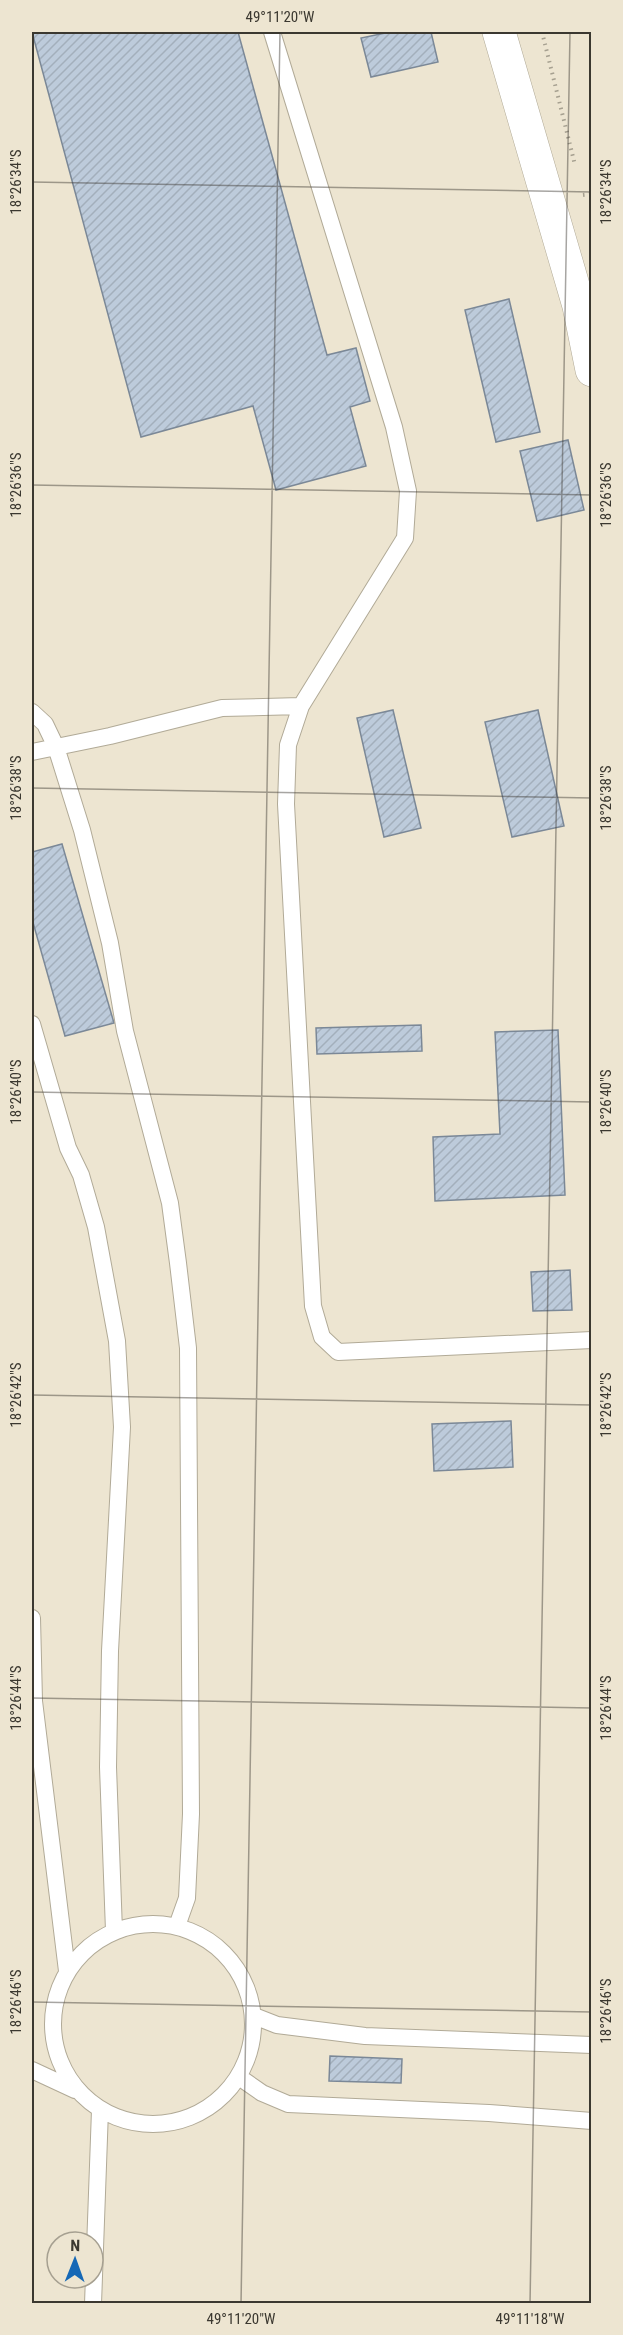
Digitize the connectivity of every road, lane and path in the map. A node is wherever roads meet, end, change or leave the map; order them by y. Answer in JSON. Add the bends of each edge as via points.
{"nodes":[{"id":1,"x":272,"y":32,"type":"edge"},
{"id":2,"x":499,"y":32,"type":"edge"},
{"id":3,"x":542,"y":32,"type":"edge"},
{"id":4,"x":578,"y":174,"type":"dead end"},
{"id":5,"x":580,"y":185,"type":"dead end"},
{"id":6,"x":591,"y":194,"type":"edge"},
{"id":7,"x":591,"y":370,"type":"edge"},
{"id":8,"x":301,"y":706,"type":"junction"},
{"id":9,"x":32,"y":712,"type":"edge"},
{"id":10,"x":56,"y":747,"type":"junction"},
{"id":11,"x":32,"y":752,"type":"edge"},
{"id":12,"x":32,"y":1024,"type":"edge"},
{"id":13,"x":591,"y":1340,"type":"edge"},
{"id":14,"x":32,"y":1618,"type":"edge"},
{"id":15,"x":177,"y":1926,"type":"junction"},
{"id":16,"x":114,"y":1931,"type":"junction"},
{"id":17,"x":67,"y":1971,"type":"junction"},
{"id":18,"x":254,"y":2016,"type":"junction"},
{"id":19,"x":591,"y":2045,"type":"edge"},
{"id":20,"x":32,"y":2070,"type":"edge"},
{"id":21,"x":239,"y":2077,"type":"junction"},
{"id":22,"x":75,"y":2090,"type":"junction"},
{"id":23,"x":100,"y":2110,"type":"junction"},
{"id":24,"x":591,"y":2121,"type":"edge"},
{"id":25,"x":93,"y":2304,"type":"edge"}],
"edges":[{"from":1,"to":8,"type":"lane","via":[[394,427],[408,491],[405,538]]},
{"from":2,"to":7,"type":"street","via":[[579,306]]},
{"from":3,"to":4,"type":"path"},
{"from":5,"to":6,"type":"path","via":[[583,196]]},
{"from":8,"to":10,"type":"lane","via":[[222,708]]},
{"from":8,"to":13,"type":"lane","via":[[288,746],[286,804],[313,1306],[322,1337],[339,1352]]},
{"from":9,"to":10,"type":"lane","via":[[45,724]]},
{"from":10,"to":11,"type":"lane"},
{"from":10,"to":15,"type":"lane","via":[[103,914],[125,1031],[170,1203],[188,1348],[190,1859],[187,1898]]},
{"from":12,"to":16,"type":"lane","via":[[96,1227],[117,1341],[122,1427],[108,1767]]},
{"from":14,"to":17,"type":"lane","via":[[34,1701]]},
{"from":15,"to":16,"type":"lane","via":[[145,1923]]},
{"from":15,"to":18,"type":"lane","via":[[206,1938],[230,1959],[247,1986]]},
{"from":16,"to":17,"type":"lane","via":[[87,1947]]},
{"from":17,"to":22,"type":"lane","via":[[54,2000],[52,2032],[59,2063]]},
{"from":18,"to":19,"type":"lane","via":[[277,2025],[365,2036]]},
{"from":18,"to":21,"type":"lane","via":[[252,2048]]},
{"from":20,"to":22,"type":"lane"},
{"from":21,"to":23,"type":"lane","via":[[219,2101],[192,2118],[161,2125],[129,2122]]},
{"from":21,"to":24,"type":"lane","via":[[288,2104]]},
{"from":22,"to":23,"type":"lane"},
{"from":23,"to":25,"type":"lane"}]}
